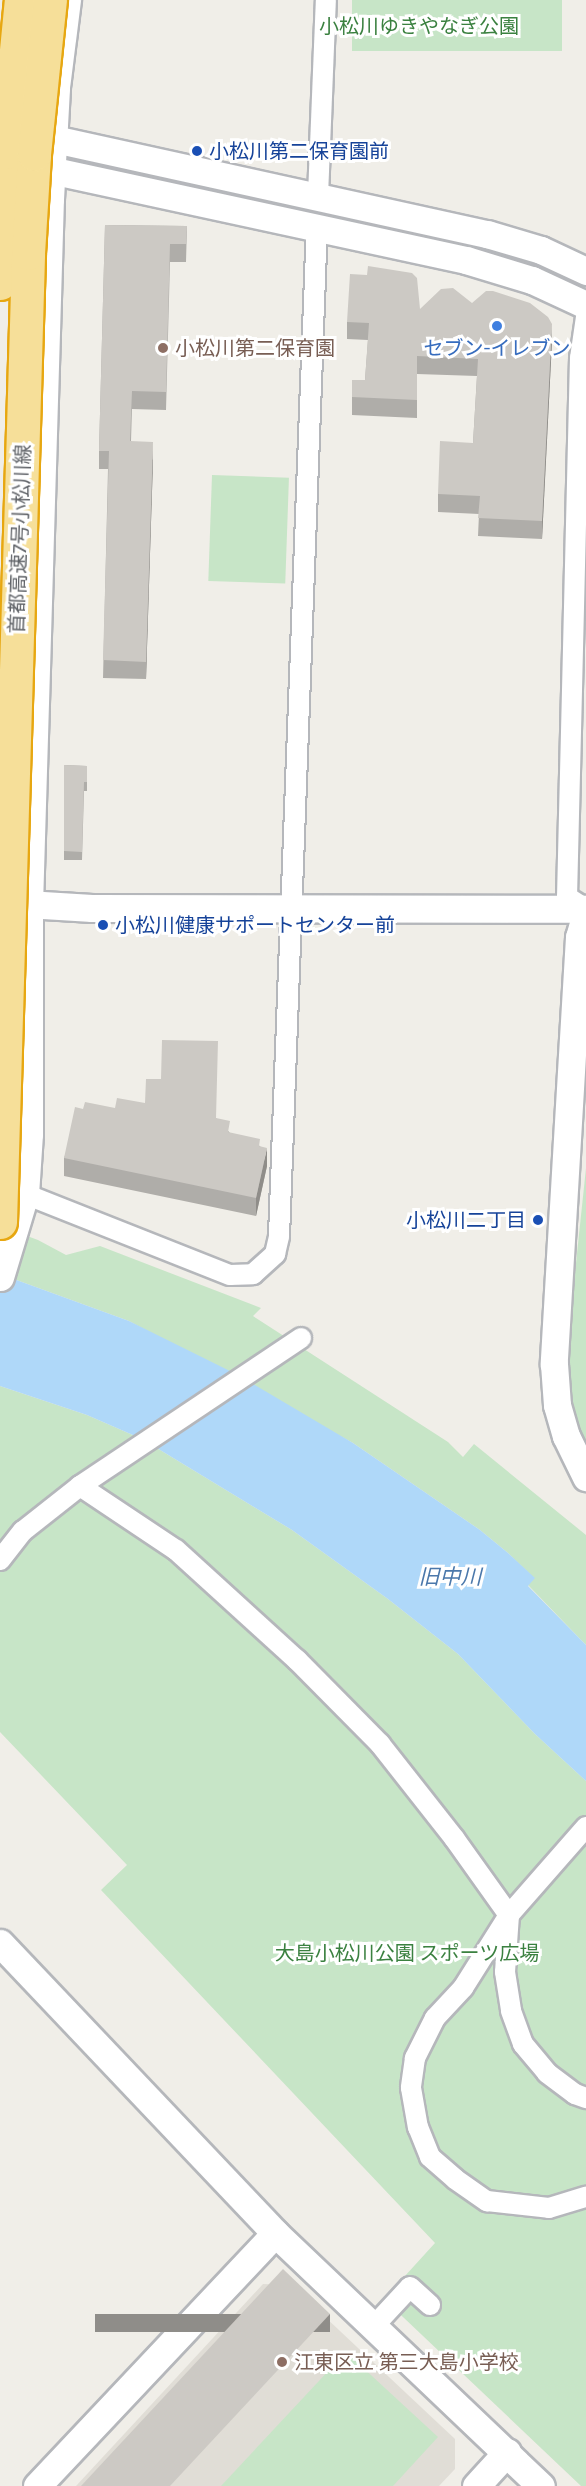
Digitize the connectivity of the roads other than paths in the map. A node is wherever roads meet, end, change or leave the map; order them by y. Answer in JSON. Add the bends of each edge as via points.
{"nodes":[{"id":1,"x":21,"y":0,"type":"edge"},
{"id":2,"x":50,"y":0,"type":"edge"},
{"id":3,"x":67,"y":0,"type":"edge"},
{"id":4,"x":326,"y":0,"type":"edge"},
{"id":5,"x":0,"y":128,"type":"edge"},
{"id":6,"x":54,"y":139,"type":"junction"},
{"id":7,"x":0,"y":160,"type":"edge"},
{"id":8,"x":52,"y":170,"type":"junction"},
{"id":9,"x":318,"y":196,"type":"junction"},
{"id":10,"x":317,"y":226,"type":"junction"},
{"id":11,"x":586,"y":271,"type":"edge"},
{"id":12,"x":0,"y":283,"type":"edge"},
{"id":13,"x":586,"y":305,"type":"edge"},
{"id":14,"x":586,"y":317,"type":"edge"},
{"id":15,"x":0,"y":902,"type":"edge"},
{"id":16,"x":29,"y":904,"type":"junction"},
{"id":17,"x":293,"y":909,"type":"junction"},
{"id":18,"x":586,"y":910,"type":"edge"},
{"id":19,"x":25,"y":1194,"type":"junction"},
{"id":20,"x":0,"y":1222,"type":"edge"},
{"id":21,"x":0,"y":1276,"type":"edge"},
{"id":22,"x":301,"y":1338,"type":"dead end"},
{"id":23,"x":586,"y":1477,"type":"edge"},
{"id":24,"x":80,"y":1486,"type":"junction"},
{"id":25,"x":0,"y":1560,"type":"edge"},
{"id":26,"x":586,"y":1827,"type":"edge"},
{"id":27,"x":509,"y":1915,"type":"junction"},
{"id":28,"x":3,"y":1954,"type":"edge"},
{"id":29,"x":586,"y":2098,"type":"edge"},
{"id":30,"x":586,"y":2197,"type":"edge"},
{"id":31,"x":275,"y":2233,"type":"junction"},
{"id":32,"x":430,"y":2305,"type":"dead end"},
{"id":33,"x":373,"y":2327,"type":"junction"},
{"id":34,"x":507,"y":2452,"type":"junction"},
{"id":35,"x":37,"y":2486,"type":"edge"},
{"id":36,"x":476,"y":2486,"type":"edge"},
{"id":37,"x":541,"y":2486,"type":"edge"}],
"edges":[{"from":1,"to":12,"type":"highway","bridge":true,"via":[[6,152]]},
{"from":2,"to":20,"type":"highway","name":"首都高速7号小松川線","bridge":true,"via":[[28,253]]},
{"from":3,"to":6,"type":"street"},
{"from":4,"to":9,"type":"street"},
{"from":5,"to":6,"type":"street"},
{"from":6,"to":8,"type":"street"},
{"from":6,"to":9,"type":"street"},
{"from":7,"to":8,"type":"street"},
{"from":8,"to":10,"type":"street"},
{"from":8,"to":16,"type":"street"},
{"from":9,"to":11,"type":"street","via":[[487,234],[541,250]]},
{"from":10,"to":13,"type":"street","via":[[502,270]]},
{"from":10,"to":17,"type":"street"},
{"from":14,"to":18,"type":"street","via":[[580,358],[567,897]]},
{"from":15,"to":16,"type":"street"},
{"from":16,"to":17,"type":"street","via":[[92,909]]},
{"from":16,"to":19,"type":"street","via":[[29,1134]]},
{"from":17,"to":18,"type":"street"},
{"from":17,"to":19,"type":"street","via":[[279,1236],[275,1254],[265,1266],[254,1274],[230,1275]]},
{"from":18,"to":23,"type":"street","via":[[579,937],[554,1364],[560,1416]]},
{"from":19,"to":21,"type":"street"},
{"from":22,"to":24,"type":"street"},
{"from":24,"to":25,"type":"street","via":[[23,1532]]},
{"from":24,"to":27,"type":"street","via":[[176,1550],[297,1660],[380,1744]]},
{"from":26,"to":27,"type":"street"},
{"from":27,"to":29,"type":"street","via":[[505,1972],[511,2011],[523,2044],[547,2073]]},
{"from":27,"to":30,"type":"street","via":[[463,1988],[435,2018],[415,2058],[411,2088],[418,2127],[430,2157],[487,2201],[549,2208]]},
{"from":28,"to":31,"type":"street"},
{"from":31,"to":33,"type":"street"},
{"from":31,"to":35,"type":"street"},
{"from":32,"to":33,"type":"street","via":[[410,2287]]},
{"from":33,"to":34,"type":"street"},
{"from":34,"to":36,"type":"street"},
{"from":34,"to":37,"type":"street"}]}
